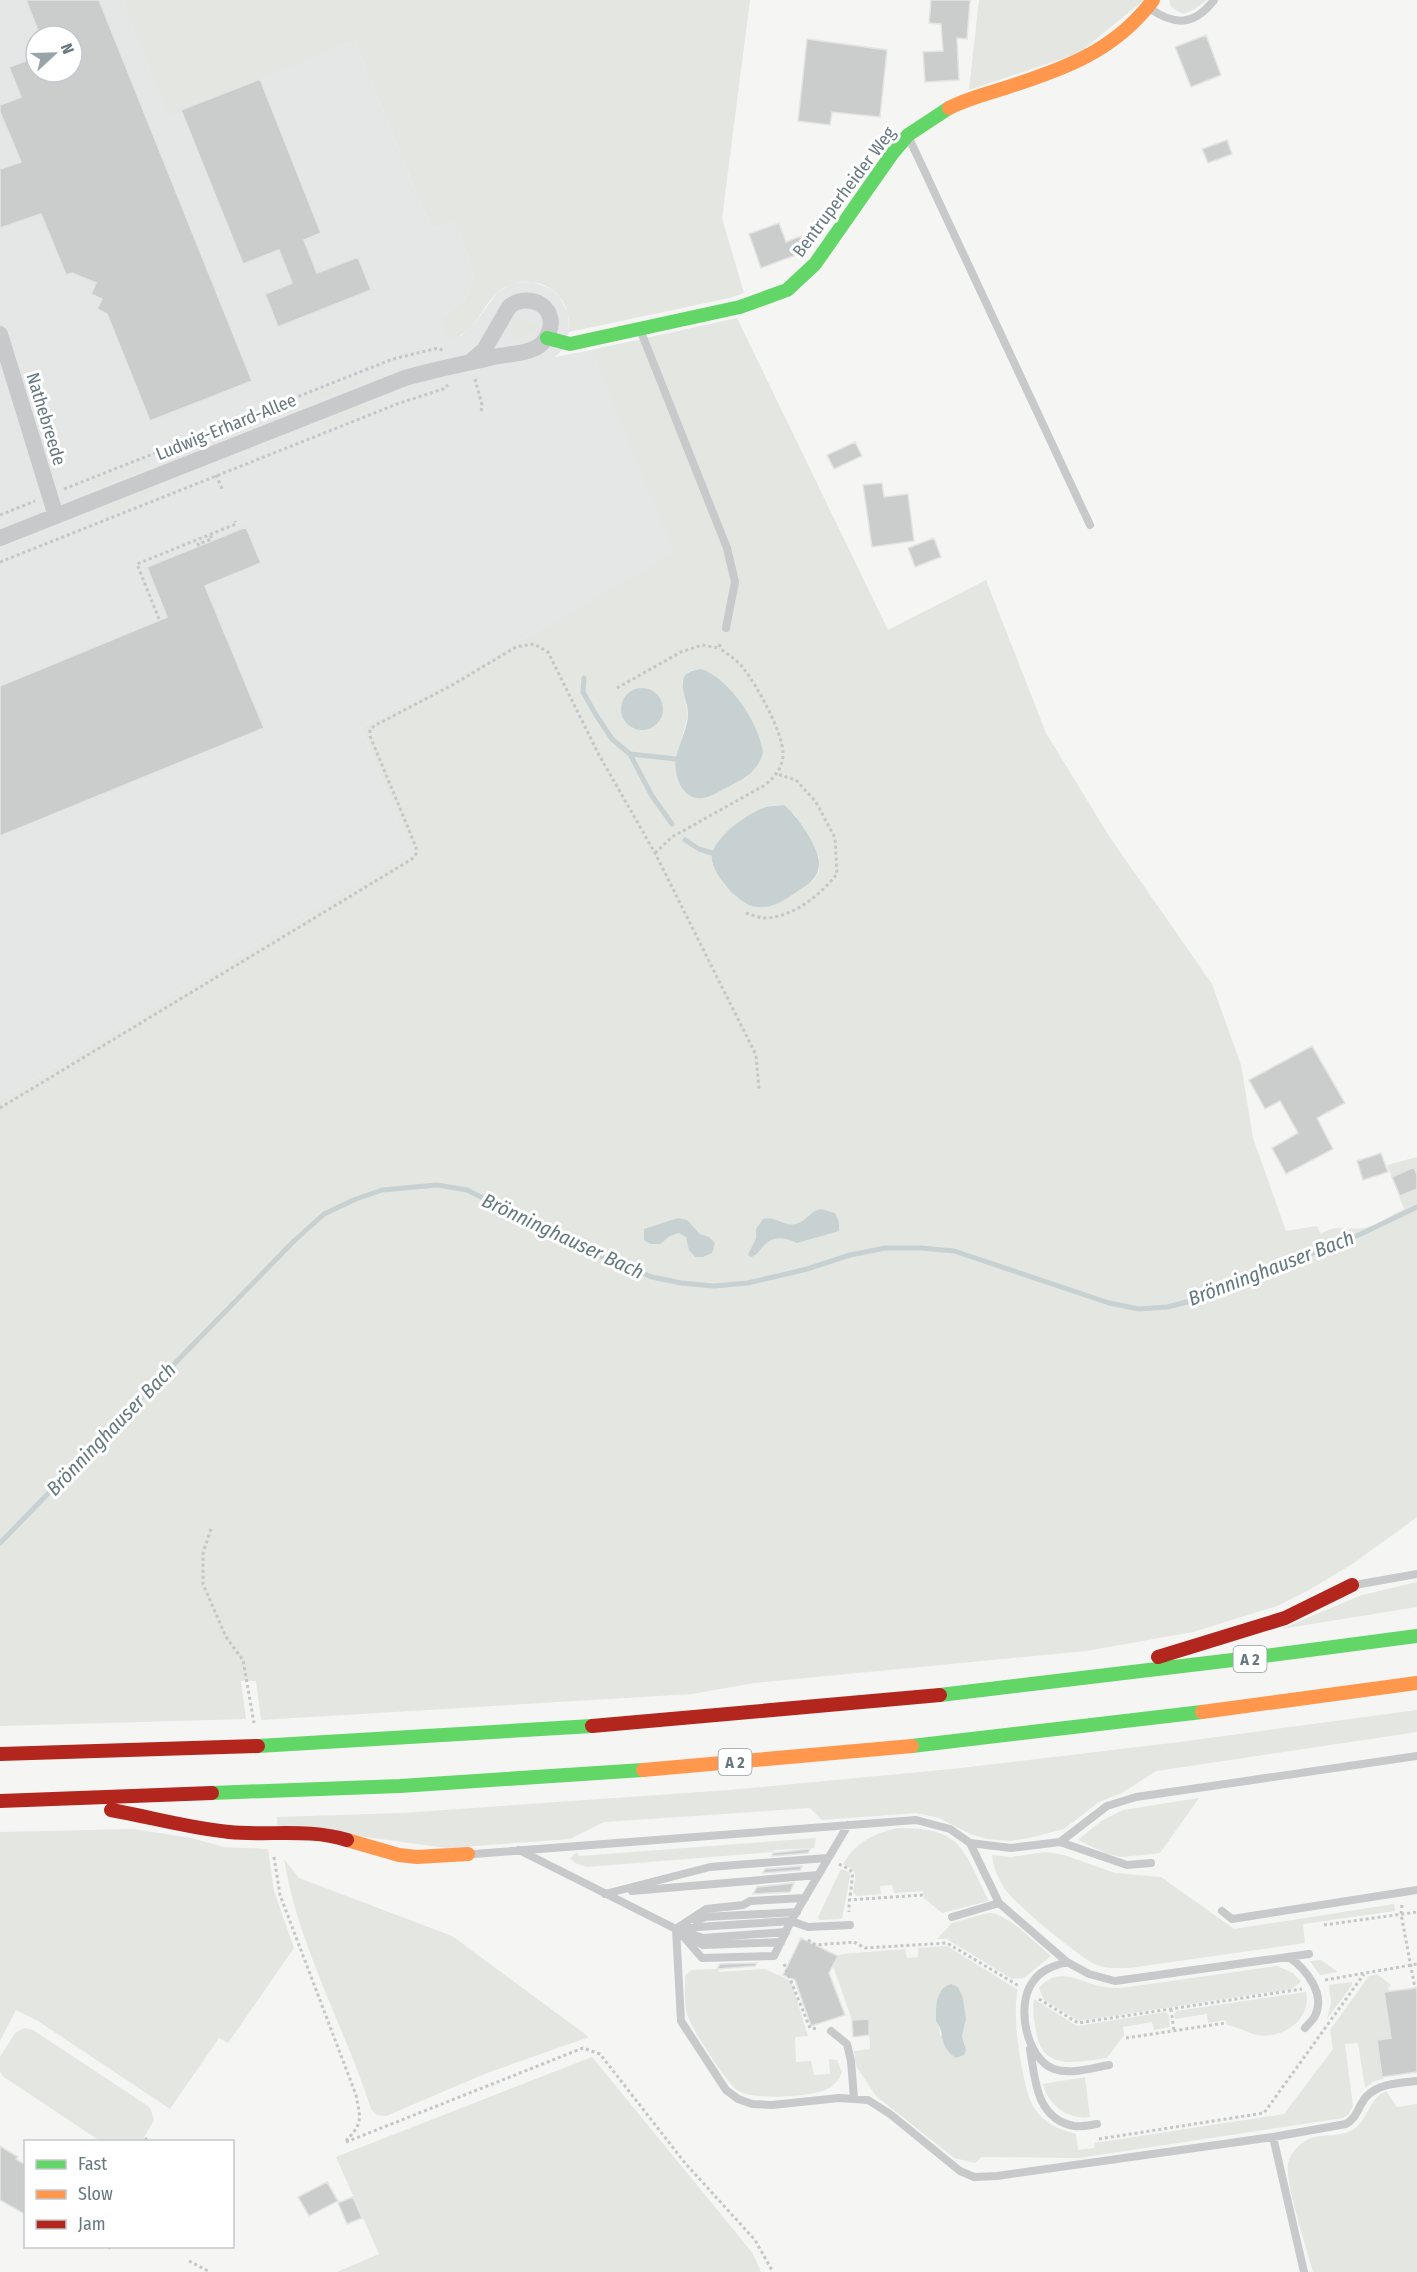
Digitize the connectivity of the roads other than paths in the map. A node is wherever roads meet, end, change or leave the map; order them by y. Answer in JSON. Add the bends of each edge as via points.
{"nodes":[{"id":1,"x":1214,"y":0,"type":"edge"},
{"id":2,"x":1151,"y":4,"type":"edge"},
{"id":3,"x":908,"y":135,"type":"junction"},
{"id":4,"x":640,"y":329,"type":"junction"},
{"id":5,"x":0,"y":334,"type":"edge"},
{"id":6,"x":547,"y":338,"type":"junction"},
{"id":7,"x":470,"y":362,"type":"junction"},
{"id":8,"x":56,"y":516,"type":"junction"},
{"id":9,"x":1090,"y":525,"type":"dead end"},
{"id":10,"x":0,"y":538,"type":"edge"},
{"id":11,"x":726,"y":628,"type":"road end"},
{"id":12,"x":1417,"y":1574,"type":"edge"},
{"id":13,"x":1352,"y":1585,"type":"joint"},
{"id":14,"x":1417,"y":1636,"type":"edge"},
{"id":15,"x":1084,"y":1679,"type":"junction"},
{"id":16,"x":1417,"y":1683,"type":"edge"},
{"id":17,"x":0,"y":1754,"type":"edge"},
{"id":18,"x":1417,"y":1756,"type":"edge"},
{"id":19,"x":49,"y":1800,"type":"junction"},
{"id":20,"x":0,"y":1801,"type":"edge"},
{"id":21,"x":849,"y":1826,"type":"junction"},
{"id":22,"x":1060,"y":1842,"type":"junction"},
{"id":23,"x":970,"y":1843,"type":"junction"},
{"id":24,"x":519,"y":1850,"type":"junction"},
{"id":25,"x":468,"y":1854,"type":"joint"},
{"id":26,"x":827,"y":1858,"type":"junction"},
{"id":27,"x":1150,"y":1863,"type":"dead end"},
{"id":28,"x":818,"y":1875,"type":"junction"},
{"id":29,"x":1417,"y":1890,"type":"edge"},
{"id":30,"x":605,"y":1894,"type":"junction"},
{"id":31,"x":805,"y":1898,"type":"junction"},
{"id":32,"x":999,"y":1903,"type":"junction"},
{"id":33,"x":1222,"y":1911,"type":"dead end"},
{"id":34,"x":797,"y":1912,"type":"junction"},
{"id":35,"x":952,"y":1917,"type":"dead end"},
{"id":36,"x":791,"y":1921,"type":"junction"},
{"id":37,"x":850,"y":1925,"type":"road end"},
{"id":38,"x":676,"y":1929,"type":"junction"},
{"id":39,"x":786,"y":1932,"type":"junction"},
{"id":40,"x":781,"y":1942,"type":"junction"},
{"id":41,"x":1309,"y":1954,"type":"dead end"},
{"id":42,"x":1289,"y":1957,"type":"junction"},
{"id":43,"x":1067,"y":1962,"type":"junction"},
{"id":44,"x":1305,"y":2028,"type":"dead end"},
{"id":45,"x":831,"y":2031,"type":"road end"},
{"id":46,"x":1030,"y":2046,"type":"junction"},
{"id":47,"x":1109,"y":2065,"type":"dead end"},
{"id":48,"x":1417,"y":2080,"type":"edge"},
{"id":49,"x":854,"y":2098,"type":"junction"},
{"id":50,"x":1098,"y":2124,"type":"dead end"},
{"id":51,"x":1273,"y":2137,"type":"junction"},
{"id":52,"x":1304,"y":2272,"type":"edge"}],
"edges":[{"from":1,"to":2,"type":"lane","name":"Bentruperheider Weg","via":[[1201,16],[1178,21],[1163,18]]},
{"from":2,"to":3,"type":"main road","name":"Bentruperheider Weg","via":[[1117,40],[1086,59],[957,104]]},
{"from":3,"to":4,"type":"main road","name":"Bentruperheider Weg","via":[[815,264],[787,290],[740,307]]},
{"from":3,"to":9,"type":"lane"},
{"from":4,"to":6,"type":"main road","name":"Bentruperheider Weg","via":[[570,344]]},
{"from":4,"to":11,"type":"lane","via":[[727,548],[735,582]]},
{"from":5,"to":8,"type":"street","name":"Nathebreede"},
{"from":6,"to":7,"type":"street","name":"Ludwig-Erhard-Allee","via":[[534,348]]},
{"from":6,"to":7,"type":"street","via":[[550,316],[538,303],[520,301],[508,307],[484,350]]},
{"from":7,"to":8,"type":"street","name":"Ludwig-Erhard-Allee","via":[[390,384]]},
{"from":8,"to":10,"type":"street","name":"Ludwig-Erhard-Allee"},
{"from":12,"to":13,"type":"lane"},
{"from":13,"to":15,"type":"main road","via":[[1284,1617]]},
{"from":14,"to":15,"type":"main road","number":"A 2"},
{"from":15,"to":17,"type":"main road","number":"A 2","via":[[741,1715],[544,1730]]},
{"from":16,"to":19,"type":"main road","number":"A 2","via":[[1101,1725],[580,1775]]},
{"from":18,"to":22,"type":"lane","via":[[1136,1797],[1107,1806]]},
{"from":19,"to":20,"type":"main road","number":"A 2"},
{"from":19,"to":25,"type":"main road","via":[[227,1832],[332,1835],[399,1855]]},
{"from":21,"to":23,"type":"lane","via":[[916,1820],[950,1829]]},
{"from":21,"to":24,"type":"lane"},
{"from":21,"to":26,"type":"lane"},
{"from":22,"to":23,"type":"lane","via":[[1011,1848]]},
{"from":22,"to":27,"type":"lane","via":[[1127,1865]]},
{"from":23,"to":32,"type":"lane"},
{"from":24,"to":25,"type":"lane"},
{"from":24,"to":30,"type":"lane"},
{"from":26,"to":28,"type":"lane"},
{"from":26,"to":30,"type":"lane","via":[[710,1867]]},
{"from":28,"to":30,"type":"lane"},
{"from":28,"to":31,"type":"lane"},
{"from":29,"to":33,"type":"lane","via":[[1232,1919]]},
{"from":30,"to":38,"type":"lane"},
{"from":31,"to":34,"type":"lane"},
{"from":31,"to":38,"type":"lane","via":[[750,1901],[706,1910]]},
{"from":32,"to":35,"type":"lane"},
{"from":32,"to":43,"type":"lane"},
{"from":34,"to":36,"type":"lane"},
{"from":34,"to":38,"type":"lane","via":[[705,1917]]},
{"from":36,"to":37,"type":"lane","via":[[808,1927]]},
{"from":36,"to":38,"type":"lane"},
{"from":36,"to":39,"type":"lane"},
{"from":38,"to":39,"type":"lane","via":[[704,1938]]},
{"from":38,"to":40,"type":"lane","via":[[703,1945]]},
{"from":38,"to":40,"type":"lane","via":[[702,1958],[774,1956]]},
{"from":38,"to":49,"type":"lane","via":[[681,2021],[726,2090],[753,2104]]},
{"from":39,"to":40,"type":"lane"},
{"from":41,"to":42,"type":"lane"},
{"from":42,"to":43,"type":"lane","via":[[1115,1981],[1089,1974]]},
{"from":42,"to":44,"type":"lane","via":[[1307,1972],[1317,1996],[1315,2016]]},
{"from":43,"to":46,"type":"lane","via":[[1039,1974],[1031,1984],[1025,1998]]},
{"from":45,"to":49,"type":"lane","via":[[847,2044]]},
{"from":46,"to":47,"type":"lane","via":[[1042,2061],[1061,2071]]},
{"from":46,"to":50,"type":"lane","via":[[1038,2097],[1044,2106],[1056,2118],[1074,2126]]},
{"from":48,"to":51,"type":"lane","via":[[1384,2085],[1366,2097],[1354,2119],[1346,2124]]},
{"from":49,"to":51,"type":"lane","via":[[868,2100],[883,2109],[974,2177]]},
{"from":51,"to":52,"type":"lane"}]}
